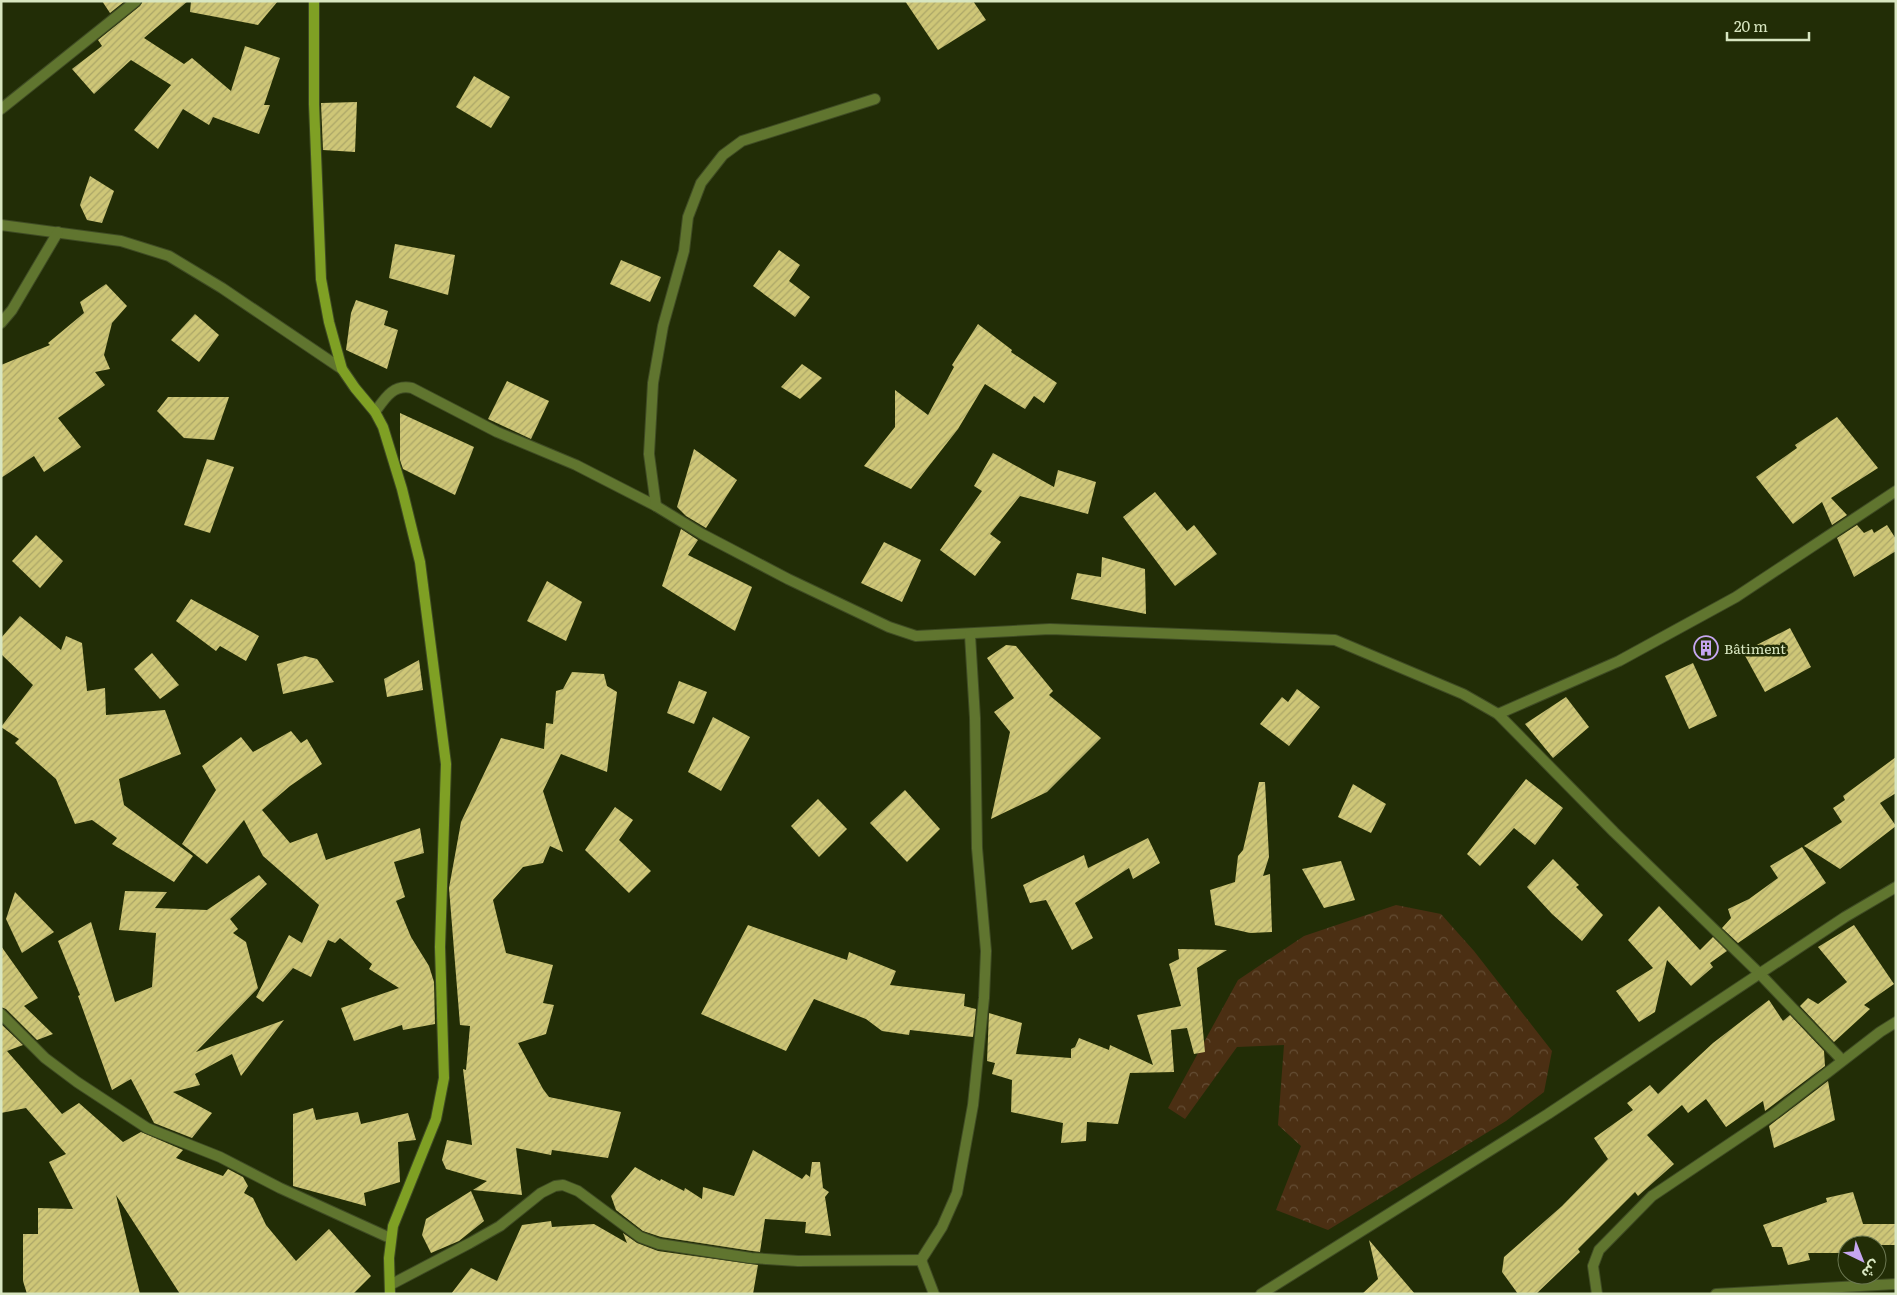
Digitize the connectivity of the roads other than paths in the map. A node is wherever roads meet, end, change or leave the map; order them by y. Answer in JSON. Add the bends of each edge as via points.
{"nodes":[{"id":1,"x":136,"y":1,"type":"edge"},
{"id":2,"x":314,"y":1,"type":"edge"},
{"id":3,"x":875,"y":99,"type":"dead end"},
{"id":4,"x":1,"y":109,"type":"edge"},
{"id":5,"x":1,"y":225,"type":"edge"},
{"id":6,"x":58,"y":232,"type":"junction"},
{"id":7,"x":1,"y":323,"type":"edge"},
{"id":8,"x":342,"y":369,"type":"junction"},
{"id":9,"x":375,"y":412,"type":"junction"},
{"id":10,"x":1896,"y":491,"type":"edge"},
{"id":11,"x":656,"y":506,"type":"junction"},
{"id":12,"x":970,"y":634,"type":"junction"},
{"id":13,"x":1498,"y":714,"type":"junction"},
{"id":14,"x":1896,"y":886,"type":"edge"},
{"id":15,"x":1759,"y":974,"type":"junction"},
{"id":16,"x":1,"y":1014,"type":"edge"},
{"id":17,"x":1896,"y":1022,"type":"edge"},
{"id":18,"x":1842,"y":1060,"type":"junction"},
{"id":19,"x":390,"y":1238,"type":"junction"},
{"id":20,"x":921,"y":1260,"type":"junction"},
{"id":21,"x":1896,"y":1284,"type":"edge"},
{"id":22,"x":390,"y":1290,"type":"edge"},
{"id":23,"x":934,"y":1294,"type":"edge"},
{"id":24,"x":1261,"y":1294,"type":"edge"},
{"id":25,"x":1597,"y":1294,"type":"edge"},
{"id":26,"x":1716,"y":1294,"type":"edge"}],
"edges":[{"from":1,"to":4,"type":"street"},
{"from":2,"to":8,"type":"street","via":[[314,104],[321,279],[328,322]]},
{"from":3,"to":11,"type":"street","via":[[742,141],[723,155],[702,183],[688,217],[684,251],[663,326],[653,383],[649,454]]},
{"from":5,"to":6,"type":"street"},
{"from":6,"to":7,"type":"street"},
{"from":6,"to":8,"type":"street","via":[[122,241],[169,256]]},
{"from":8,"to":9,"type":"street"},
{"from":9,"to":11,"type":"street","via":[[392,391],[403,386],[412,388],[497,432],[576,465]]},
{"from":9,"to":19,"type":"street","via":[[383,427],[402,489],[420,562],[446,764],[440,947],[444,1078],[436,1119]]},
{"from":10,"to":13,"type":"street","via":[[1736,596],[1619,661]]},
{"from":11,"to":12,"type":"street","via":[[788,579],[890,627],[916,636]]},
{"from":12,"to":13,"type":"street","via":[[1050,629],[1334,640],[1430,678]]},
{"from":12,"to":20,"type":"street","via":[[977,848],[986,951],[984,998],[973,1105],[957,1193],[942,1227]]},
{"from":13,"to":15,"type":"street"},
{"from":14,"to":15,"type":"street"},
{"from":15,"to":18,"type":"street"},
{"from":15,"to":24,"type":"street","via":[[1548,1114]]},
{"from":16,"to":19,"type":"street","via":[[61,1070],[147,1128],[220,1157]]},
{"from":17,"to":18,"type":"street"},
{"from":18,"to":25,"type":"street","via":[[1774,1114],[1672,1181],[1602,1245],[1593,1266]]},
{"from":19,"to":22,"type":"street"},
{"from":20,"to":22,"type":"street","via":[[789,1261],[660,1244],[640,1237],[578,1191],[563,1185],[541,1194],[485,1234]]},
{"from":20,"to":23,"type":"street"},
{"from":21,"to":26,"type":"street"}]}
